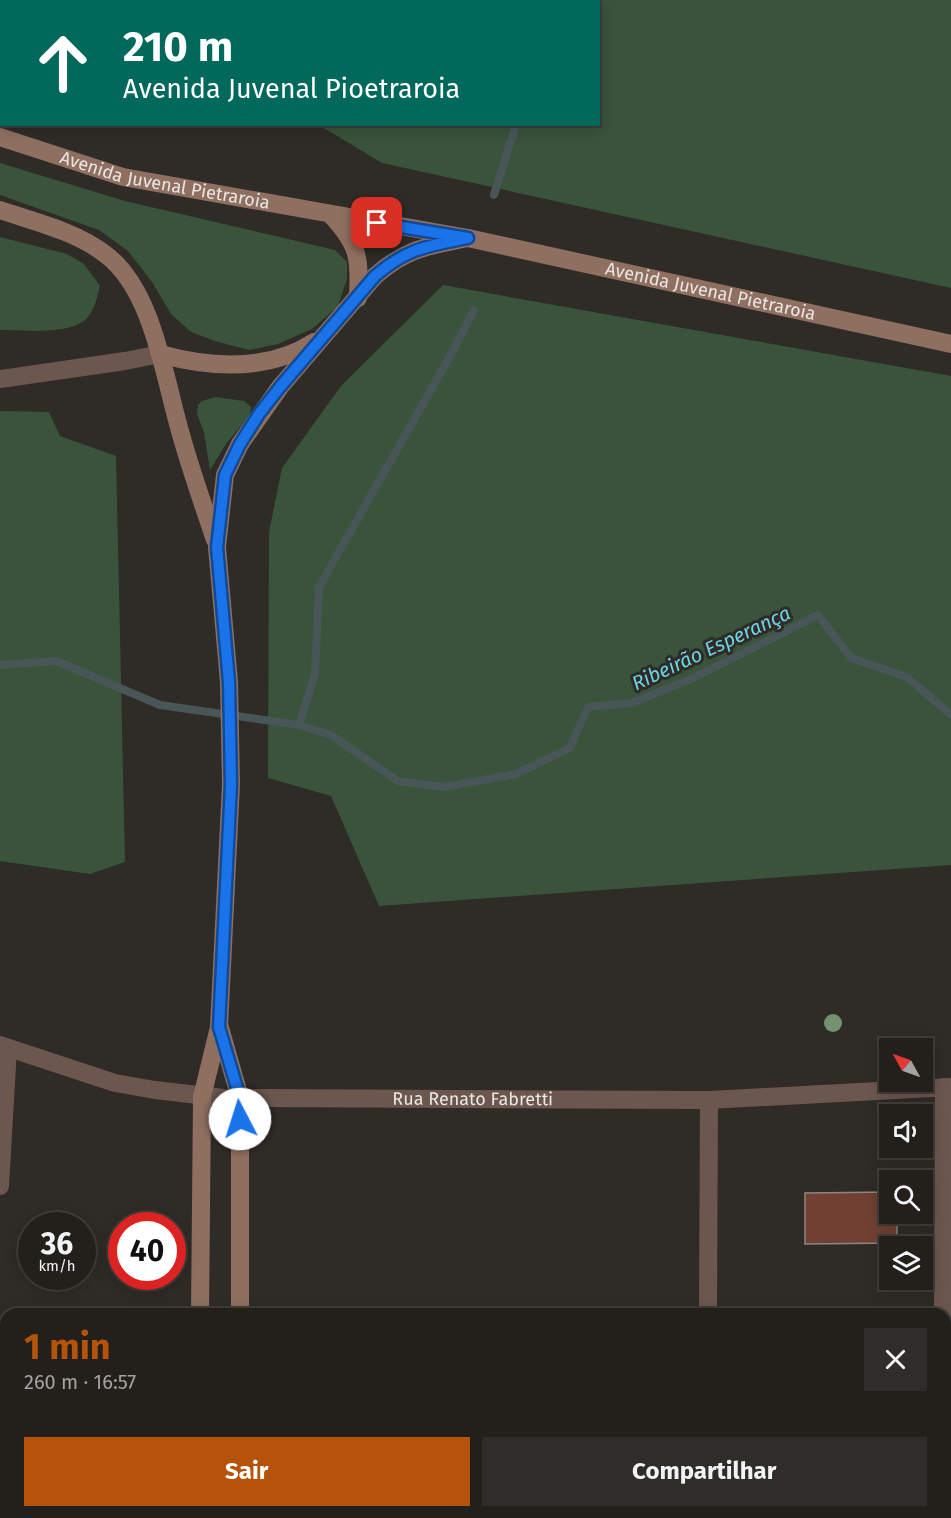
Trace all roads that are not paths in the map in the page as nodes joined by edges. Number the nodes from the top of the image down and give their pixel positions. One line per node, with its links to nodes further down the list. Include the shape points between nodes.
1 (0, 137): 3 (street, Avenida Juvenal Pietraroia, via 123,177)
2 (0, 210): 8 (street, via 80,238 106,255 127,278 144,307)
3 (331, 215): 4 (street, Avenida Juvenal Pietraroia); 5 (street, via 346,231 356,252)
4 (468, 238): 5 (street, via 407,253 375,276); 7 (street, Avenida Juvenal Pietraroia)
5 (357, 297): 6 (street)
6 (328, 333): 8 (street, via 277,359 250,364 189,362); 10 (street, via 280,387 240,444 225,475)
7 (951, 344)
8 (160, 354): 9 (street); 10 (street)
9 (0, 379)
10 (217, 547): 11 (street, via 229,682 231,784)
11 (219, 1027): 14 (street); 15 (street)
12 (4, 1046): 14 (street, Rua Renato Fabretti, via 115,1083); 17 (street)
13 (947, 1087): 16 (street, Rua Renato Fabretti); 21 (street)
14 (202, 1097): 15 (street, Rua Renato Fabretti); 18 (street)
15 (240, 1098): 16 (street, Rua Renato Fabretti); 19 (street)
16 (709, 1100): 20 (street)
17 (0, 1186)
18 (200, 1308)
19 (240, 1308)
20 (708, 1308)
21 (943, 1308)

